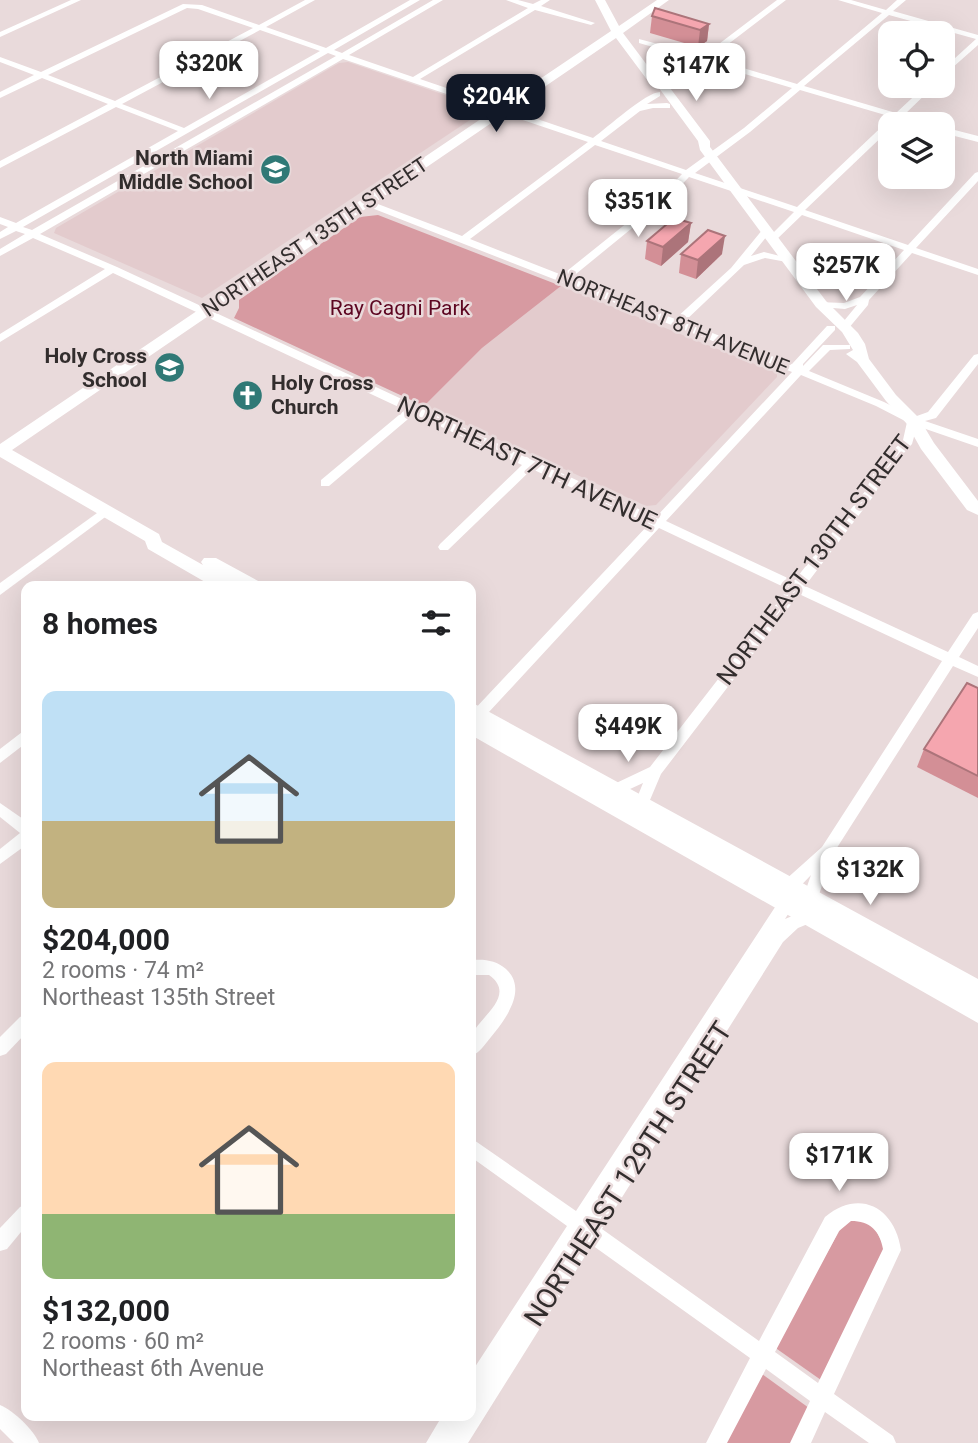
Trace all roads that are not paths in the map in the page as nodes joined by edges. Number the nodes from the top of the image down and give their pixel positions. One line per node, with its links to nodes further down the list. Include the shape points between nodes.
1 (77, 0): 20 (street)
2 (311, 0): 18 (street)
3 (416, 0): 25 (street)
4 (439, 0): 26 (street)
5 (510, 0): 13 (street)
6 (546, 0): 13 (street)
7 (600, 0): 15 (main road)
8 (664, 0): 16 (main road, NORTHEAST 135TH STREET)
9 (782, 0): 27 (street)
10 (842, 0): 14 (street)
11 (902, 0): 14 (street)
12 (187, 3): 18 (street); 30 (street)
13 (534, 7): 17 (street); 31 (street)
14 (888, 12): 21 (street); 34 (street)
15 (606, 13): 16 (main road); 19 (main road)
16 (640, 17): 19 (main road, NORTHEAST 135TH STREET)
17 (590, 23)
18 (260, 27): 25 (street); 38 (street)
19 (617, 32): 23 (main road, NORTHEAST 135TH STREET); 24 (main road)
20 (0, 35)
21 (978, 39): 29 (street)
22 (642, 41): 27 (street)
23 (594, 47): 24 (main road); 40 (main road, NORTHEAST 135TH STREET)
24 (629, 49): 33 (main road)
25 (329, 51): 26 (street); 32 (street)
26 (344, 56): 31 (street); 35 (street)
27 (704, 58): 33 (street, via 671,84); 34 (street)
28 (0, 59): 30 (street)
29 (955, 62)
30 (41, 75): 36 (street); 38 (street)
31 (415, 79): 40 (street)
32 (272, 83): 35 (street); 44 (street)
33 (654, 85): 39 (main road); 41 (street); 50 (main road, via 663,86)
34 (798, 86): 42 (street); 47 (street)
35 (287, 88): 55 (street)
36 (0, 95)
37 (917, 98): 43 (street)
38 (116, 104): 44 (street); 51 (street)
39 (667, 106): 41 (street); 50 (main road, via 693,142)
40 (504, 108): 48 (street); 57 (main road, NORTHEAST 135TH STREET)
41 (636, 110): 48 (street)
42 (885, 112)
43 (902, 112)
44 (185, 131): 54 (street)
45 (955, 134): 49 (street)
46 (878, 135): 58 (street)
47 (736, 138): 50 (street); 50 (street)
48 (594, 140): 52 (street); 63 (street)
49 (978, 141)
50 (706, 148): 52 (street); 56 (main road)
51 (0, 165)
52 (688, 173): 56 (street); 71 (street)
53 (978, 174): 66 (street)
54 (104, 177): 55 (street); 60 (street)
55 (121, 184): 61 (street)
56 (735, 189): 58 (street); 65 (main road)
57 (367, 203): 63 (street, NORTHEAST 8TH AVENUE); 74 (main road, NORTHEAST 135TH STREET)
58 (800, 211): 65 (street); 66 (street)
59 (0, 220): 60 (street, NORTHEAST 7TH AVENUE)
60 (16, 227): 61 (street, NORTHEAST 7TH AVENUE); 62 (street)
61 (32, 234): 67 (street); 69 (street, NORTHEAST 7TH AVENUE)
62 (0, 236)
63 (464, 239): 71 (street, NORTHEAST 8TH AVENUE)
64 (758, 244): 65 (main road); 68 (street)
65 (777, 245): 68 (street); 73 (main road)
66 (910, 249): 70 (street); 72 (street)
67 (0, 253)
68 (742, 262): 75 (street)
69 (113, 269): 74 (street, NORTHEAST 7TH AVENUE); 77 (street)
70 (978, 272)
71 (564, 279): 75 (street, NORTHEAST 8TH AVENUE)
72 (864, 299): 73 (street, via 845,306); 76 (street)
73 (821, 304): 76 (main road, via 825,319)
74 (204, 312): 82 (street, NORTHEAST 7TH AVENUE); 85 (main road, NORTHEAST 135TH STREET)
75 (677, 323): 81 (street, NORTHEAST 8TH AVENUE)
76 (838, 327): 78 (main road); 80 (main road, via 862,351); 81 (street, via 797,363)
77 (0, 339)
78 (846, 347): 80 (main road); 81 (street, via 827,347)
79 (978, 357): 83 (street, NORTHEAST 130TH STREET, via 932,415)
80 (862, 359): 83 (main road)
81 (799, 372): 83 (street, NORTHEAST 8TH AVENUE); 90 (street)
82 (412, 410): 86 (street, NORTHEAST 7TH AVENUE); 87 (street)
83 (913, 421): 84 (street, NORTHEAST 8TH AVENUE); 88 (main road); 96 (street, NORTHEAST 130TH STREET, via 908,441 879,473 871,491)
84 (978, 443)
85 (0, 450): 89 (main road)
86 (529, 465): 90 (street, NORTHEAST 7TH AVENUE); 93 (street)
87 (325, 483)
88 (975, 508): 91 (main road)
89 (104, 512): 92 (main road); 97 (street)
90 (657, 523): 96 (street, NORTHEAST 7TH AVENUE); 101 (street)
91 (978, 523)
92 (153, 538): 94 (main road, via 154,545); 95 (main road, via 165,537)
93 (444, 547)
94 (209, 581)
95 (244, 581)
96 (796, 588): 99 (street, NORTHEAST 7TH AVENUE); 106 (street, NORTHEAST 130TH STREET)
97 (0, 590)
98 (978, 617): 99 (street, NORTHEAST 129TH STREET)
99 (951, 659): 100 (street, NORTHEAST 7TH AVENUE); 112 (street, NORTHEAST 129TH STREET)
100 (978, 672)
101 (476, 714)
102 (476, 718): 107 (main road)
103 (476, 719): 114 (main road)
104 (21, 739): 105 (street)
105 (0, 757)
106 (655, 771): 107 (street, NORTHEAST 130TH STREET); 108 (street, NORTHEAST 130TH STREET)
107 (617, 789): 108 (main road)
108 (642, 803): 115 (main road)
109 (0, 809): 110 (street)
110 (21, 825)
111 (21, 840): 113 (street)
112 (827, 851): 115 (street, NORTHEAST 129TH STREET); 116 (street, NORTHEAST 129TH STREET)
113 (0, 858)
114 (746, 880): 115 (main road); 116 (main road)
115 (788, 895): 116 (main road); 117 (main road); 126 (street, NORTHEAST 129TH STREET)
116 (810, 907): 117 (main road); 120 (main road); 126 (street, NORTHEAST 129TH STREET, via 777,937)
117 (843, 916): 119 (main road)
118 (476, 968): 122 (street, via 497,971 506,980 509,993)
119 (978, 991)
120 (978, 1013)
121 (21, 1027): 123 (street)
122 (476, 1042)
123 (0, 1048)
124 (476, 1151): 126 (street)
125 (21, 1218): 127 (street)
126 (584, 1228): 128 (street); 129 (street, NORTHEAST 129TH STREET); 131 (street, NORTHEAST 129TH STREET)
127 (0, 1241)
128 (762, 1355): 130 (street); 130 (street, via 832,1224 856,1210 877,1219 890,1233 892,1250); 138 (street)
129 (476, 1383)
130 (822, 1397): 139 (street); 140 (street)
131 (476, 1409)
132 (0, 1415): 135 (street)
133 (451, 1421): 136 (street)
134 (469, 1421): 137 (street, NORTHEAST 129TH STREET)
135 (29, 1443)
136 (436, 1443)
137 (456, 1443)
138 (716, 1443)
139 (800, 1443)
140 (886, 1443)

